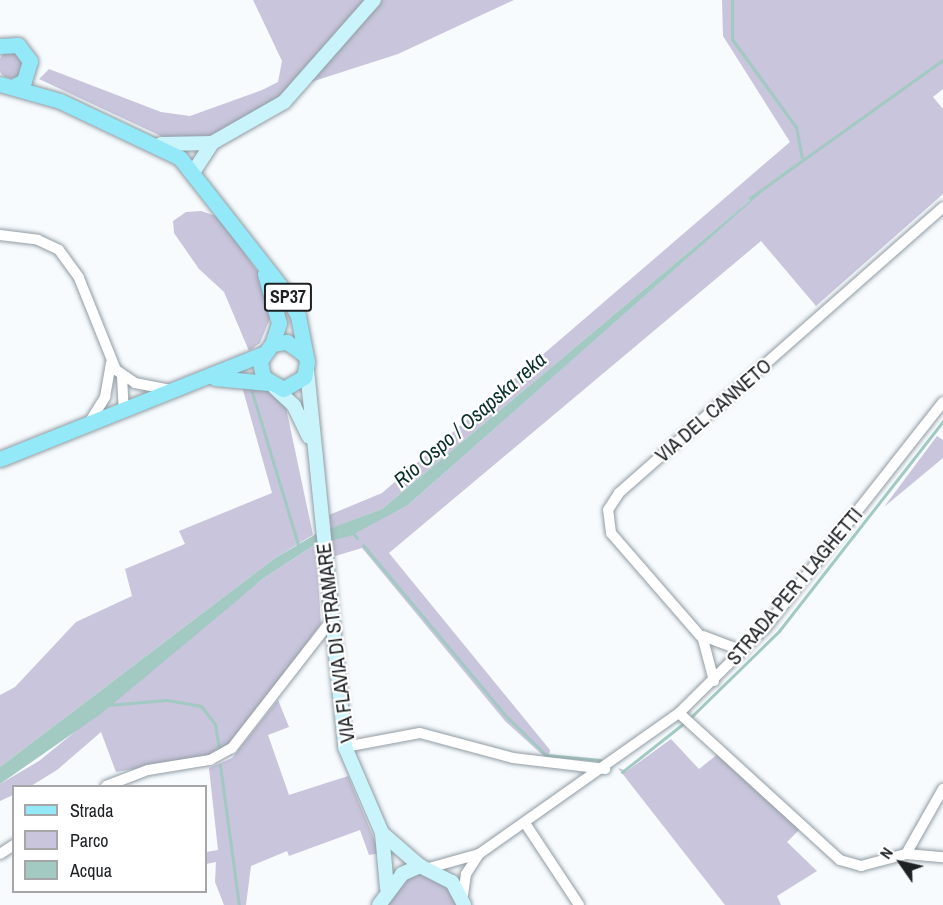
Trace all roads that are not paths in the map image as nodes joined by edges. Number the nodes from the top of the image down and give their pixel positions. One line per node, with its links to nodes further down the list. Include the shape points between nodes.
1 (374, 0): 6 (main road, via 284,102)
2 (0, 46): 3 (main road, via 24,49 30,61)
3 (28, 75): 4 (main road, VIA FLAVIA DI STRAMARE / SP37); 5 (main road, VIA FLAVIA DI STRAMARE / SP37)
4 (6, 85): 5 (main road, VIA FLAVIA DI STRAMARE / SP37)
5 (50, 98): 7 (main road, VIA FLAVIA DI STRAMARE / SP37)
6 (212, 143): 7 (main road); 8 (main road)
7 (160, 144): 8 (main road, VIA FLAVIA DI STRAMARE / SP37)
8 (194, 171): 11 (main road, VIA FLAVIA DI STRAMARE / SP37)
9 (943, 207): 26 (street, VIA DEL CANNETO, via 611,502 606,517 610,533)
10 (0, 235): 14 (street, via 38,240 66,256)
11 (252, 247): 12 (main road, VIA FLAVIA DI STRAMARE / SP37, via 277,302 279,323); 13 (main road, VIA FLAVIA DI STRAMARE / SP37, via 286,293 302,331)
12 (268, 349): 13 (main road, via 295,344); 16 (main road); 18 (main road, VIA FLAVIA DI STRAMARE / SP37, via 260,369)
13 (306, 362): 18 (main road, via 292,388); 23 (main road, VIA FLAVIA DI STRAMARE / SP37)
14 (111, 363): 15 (street); 17 (street)
15 (122, 376): 19 (street, via 143,386); 21 (street)
16 (203, 379): 18 (main road, via 239,377); 19 (main road)
17 (109, 382): 21 (street); 22 (street)
18 (271, 386): 23 (main road, VIA FLAVIA DI STRAMARE / SP37, via 294,406)
19 (174, 390): 21 (main road)
20 (943, 402): 27 (street, STRADA PER I LAGHETTI)
21 (124, 410): 22 (main road)
22 (89, 424): 24 (main road)
23 (313, 447): 25 (main road, VIA FLAVIA DI STRAMARE / SP37)
24 (0, 459)
25 (331, 621): 30 (main road, VIA FLAVIA DI STRAMARE / SP37); 32 (street, via 232,748 210,760 148,770)
26 (700, 634): 27 (street, VIA DEL CANNETO); 28 (street, VIA DEL CANNETO)
27 (743, 651): 28 (street, STRADA PER I LAGHETTI)
28 (714, 681): 29 (street, STRADA PER I LAGHETTI)
29 (679, 713): 31 (street, STRADA PER I LAGHETTI); 37 (street, via 836,857 861,866)
30 (345, 747): 31 (street, via 420,733 513,758); 35 (main road, VIA FLAVIA DI STRAMARE / SP37)
31 (605, 769): 34 (street, STRADA PER I LAGHETTI)
32 (109, 785)
33 (943, 789): 37 (street)
34 (525, 823): 36 (street, STRADA PER I LAGHETTI); 43 (street)
35 (382, 833): 39 (main road, VIA FLAVIA DI STRAMARE / SP37); 40 (main road, VIA FLAVIA DI STRAMARE / SP37)
36 (479, 854): 39 (street, STRADA PER I LAGHETTI); 41 (street, STRADA PER I LAGHETTI, via 466,874)
37 (906, 854): 38 (street)
38 (943, 857)
39 (425, 867): 40 (main road); 41 (main road, VIA FLAVIA DI STRAMARE)
40 (387, 888): 42 (main road)
41 (464, 900)
42 (379, 905)
43 (579, 905)

